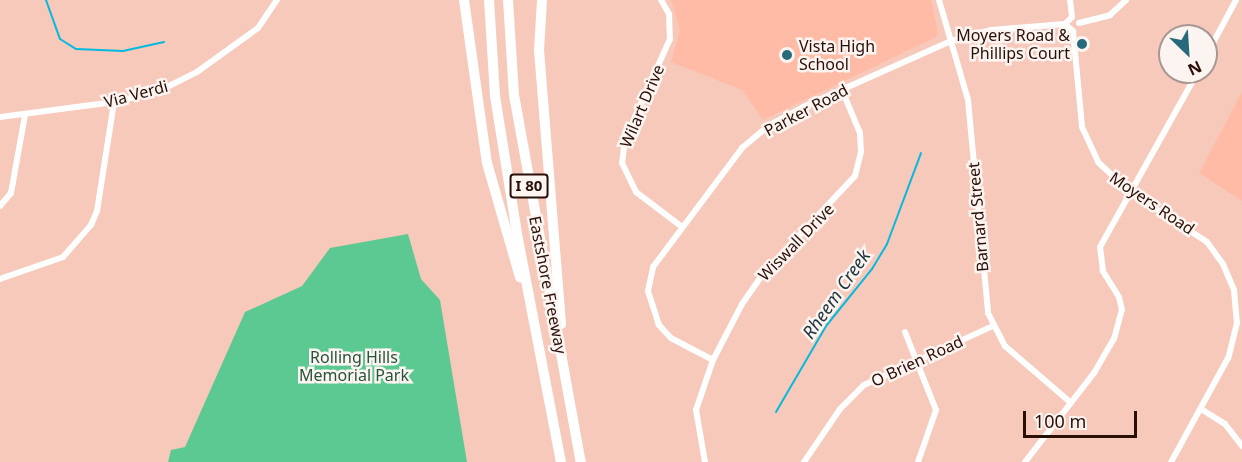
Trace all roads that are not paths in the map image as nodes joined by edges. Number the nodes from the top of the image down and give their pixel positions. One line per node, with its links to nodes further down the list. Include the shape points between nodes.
1 (277, 0): 19 (street, Via Verdi, via 258,28 198,72 157,92)
2 (465, 0): 27 (highway, via 487,163)
3 (489, 0): 27 (highway, Eastshore Freeway / I 80, via 495,96 518,239)
4 (508, 0): 31 (highway, Eastshore Freeway / I 80, via 514,95)
5 (542, 0): 31 (highway, via 539,50)
6 (661, 0): 24 (street, Wilart Drive, via 669,14 670,39 625,140 622,162 636,192)
7 (939, 0): 16 (street, Barnard Street)
8 (1070, 0): 11 (street)
9 (1126, 0): 12 (street, via 1110,15)
10 (1236, 0): 15 (street)
11 (1072, 17): 12 (street); 13 (street)
12 (1079, 23): 14 (street)
13 (1065, 24): 14 (street); 16 (street, Parker Road, via 991,30)
14 (1073, 31): 22 (street, Moyers Road, via 1086,139 1105,171)
15 (1218, 34)
16 (951, 41): 18 (street, Parker Road); 26 (street, Barnard Street, via 968,100 985,298)
17 (1190, 84): 22 (street)
18 (842, 90): 24 (street, Parker Road, via 768,126 742,148); 30 (street, Wiswall Drive, via 860,133 861,152 855,176 762,275)
19 (114, 102): 20 (street, Via Verdi); 25 (street, via 97,211 91,225 63,257)
20 (25, 116): 21 (street, Via Verdi); 23 (street, via 11,193)
21 (0, 117)
22 (1130, 192): 32 (street, via 1100,247 1104,272 1119,297 1120,324 1094,373); 33 (street, Moyers Road, via 1194,231 1215,252 1230,276 1237,315 1235,339)
23 (0, 206)
24 (681, 226): 30 (street, Parker Road, via 653,267 648,291 652,309 671,338)
25 (0, 279)
26 (993, 326): 29 (street, O Brien Road); 32 (street, Barnard Street, via 1013,354)
27 (538, 331): 35 (highway, Eastshore Freeway / I 80)
28 (905, 332): 29 (street)
29 (917, 359): 38 (street, O Brien Road, via 852,395); 39 (street, via 936,410)
30 (713, 360): 37 (street, Wiswall Drive, via 696,410)
31 (564, 369): 36 (highway, Eastshore Freeway / I 80)
32 (1071, 403): 40 (street)
33 (1201, 409): 34 (street, via 1225,424); 41 (street, Moyers Road)
34 (1242, 446)
35 (561, 462)
36 (581, 462)
37 (705, 462)
38 (804, 462)
39 (918, 462)
40 (1025, 462)
41 (1171, 462)

